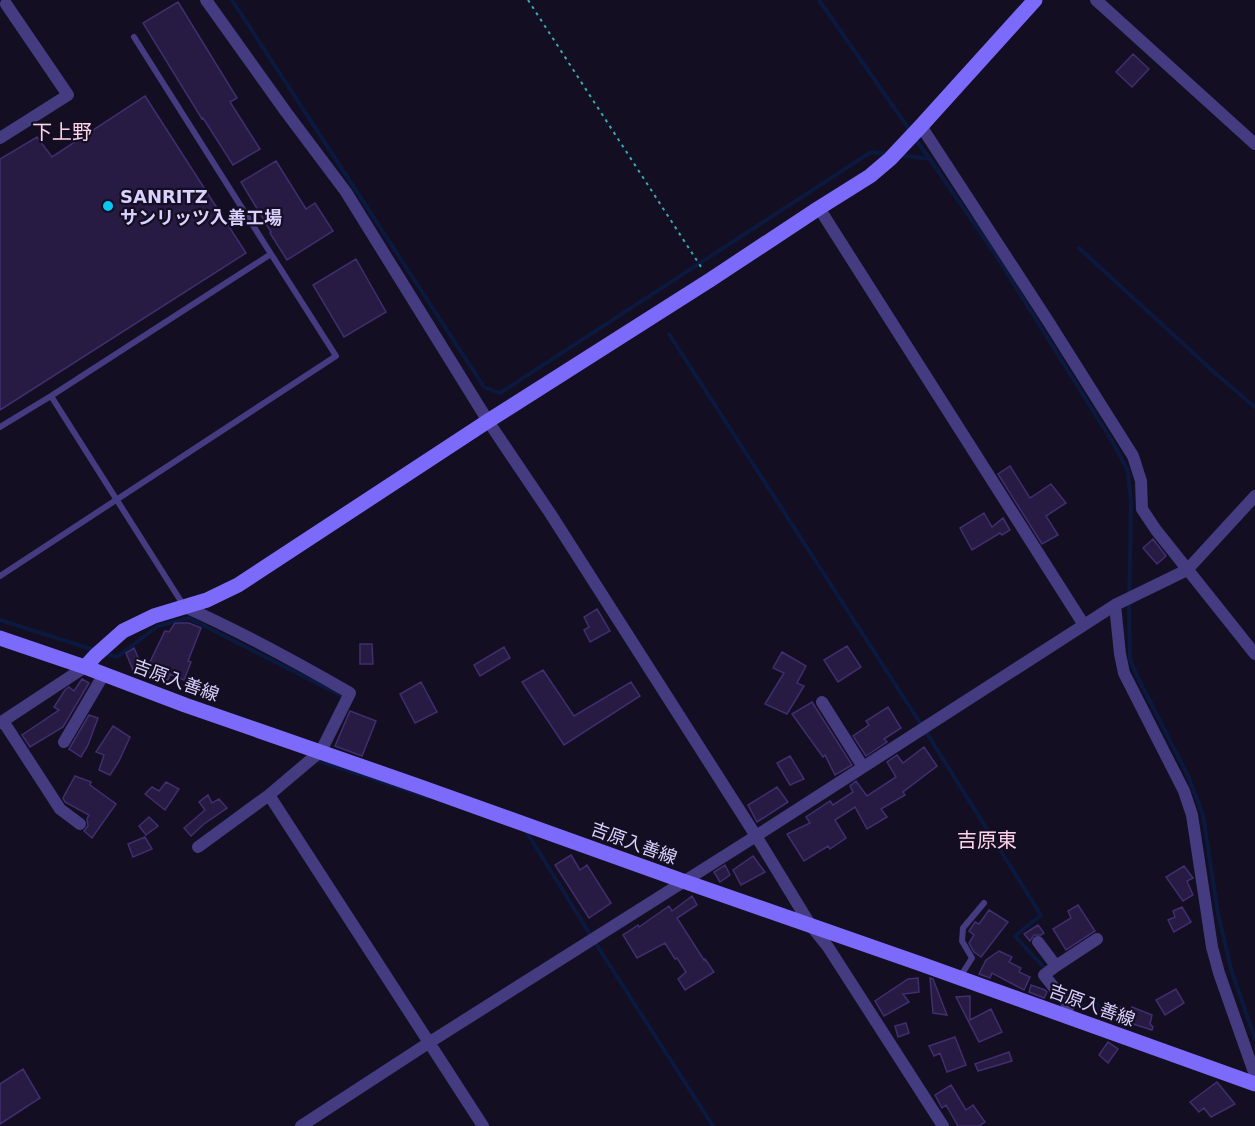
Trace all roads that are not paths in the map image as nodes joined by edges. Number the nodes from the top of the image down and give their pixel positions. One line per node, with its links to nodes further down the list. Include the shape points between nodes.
1 (206, 0): 12 (street, via 346,192)
2 (1035, 0): 6 (main road)
3 (1096, 0): 8 (street)
4 (6, 4): 7 (street, via 68,95)
5 (134, 37): 10 (lane)
6 (921, 126): 9 (main road, via 870,176); 16 (street, via 1133,456 1141,481 1143,509)
7 (0, 138)
8 (1255, 144)
9 (819, 208): 12 (main road); 20 (street)
10 (271, 254): 11 (lane); 15 (lane, via 336,356)
11 (51, 396): 13 (lane); 15 (lane)
12 (488, 421): 19 (main road, via 238,585); 32 (street)
13 (0, 427)
14 (1255, 496): 16 (street)
15 (117, 500): 17 (lane); 19 (lane)
16 (1187, 570): 18 (street); 22 (street)
17 (0, 576)
18 (1115, 605): 20 (street); 43 (street, via 1124,673 1184,791 1192,815 1212,947)
19 (185, 607): 23 (main road, via 123,631); 28 (street, via 350,693)
20 (1084, 625): 29 (street)
21 (0, 638): 23 (main road, 吉原入善線)
22 (1255, 654)
23 (85, 666): 24 (main road, 吉原入善線); 26 (street)
24 (104, 674): 27 (street); 28 (main road, 吉原入善線)
25 (822, 702): 29 (street)
26 (2, 722): 31 (street, via 60,809)
27 (64, 742)
28 (321, 752): 30 (street); 34 (main road, 吉原入善線)
29 (863, 767): 32 (street)
30 (269, 795): 33 (street); 42 (street)
31 (80, 824)
32 (756, 836): 34 (street); 36 (street)
33 (198, 847)
34 (683, 881): 36 (main road, 吉原入善線); 42 (street)
35 (984, 903): 40 (lane, via 963,928 962,941 972,958)
36 (811, 926): 40 (main road, 吉原入善線); 47 (street)
37 (1097, 939): 39 (street)
38 (1038, 942): 39 (street)
39 (1056, 966): 41 (street, via 1044,975 1068,1005)
40 (959, 978): 41 (main road, 吉原入善線)
41 (1067, 1017): 44 (main road, 吉原入善線)
42 (430, 1042): 45 (street); 46 (street)
43 (1255, 1075)
44 (1255, 1084)
45 (301, 1126)
46 (483, 1126)
47 (943, 1126)

